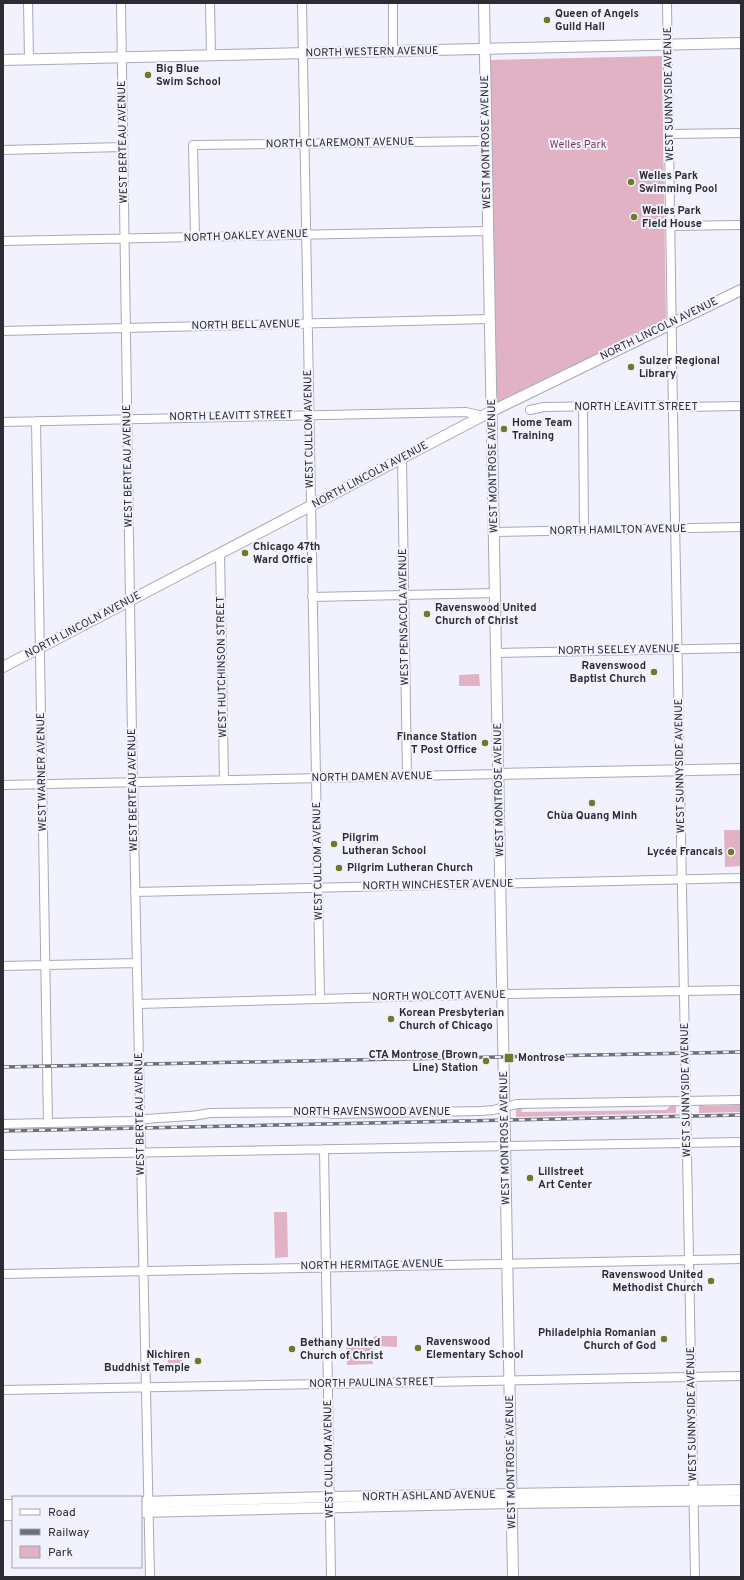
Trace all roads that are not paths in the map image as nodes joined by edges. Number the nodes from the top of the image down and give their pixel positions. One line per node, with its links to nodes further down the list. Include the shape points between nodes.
1 (28, 3): 16 (street)
2 (121, 3): 14 (street, WEST BERTEAU AVENUE)
3 (210, 3): 13 (street)
4 (302, 3): 12 (street, WEST CULLOM AVENUE)
5 (393, 3): 11 (street)
6 (484, 3): 10 (main road, WEST MONTROSE AVENUE)
7 (667, 3): 9 (street, WEST SUNNYSIDE AVENUE)
8 (741, 43): 9 (main road, NORTH WESTERN AVENUE)
9 (668, 44): 10 (main road, NORTH WESTERN AVENUE); 18 (street, WEST SUNNYSIDE AVENUE)
10 (484, 49): 11 (main road, NORTH WESTERN AVENUE); 19 (main road, WEST MONTROSE AVENUE)
11 (394, 51): 12 (main road, NORTH WESTERN AVENUE)
12 (302, 53): 13 (main road, NORTH WESTERN AVENUE); 20 (street, WEST CULLOM AVENUE)
13 (211, 56): 14 (main road, NORTH WESTERN AVENUE)
14 (122, 58): 16 (main road, NORTH WESTERN AVENUE); 21 (street, WEST BERTEAU AVENUE)
15 (3, 60): 16 (main road, NORTH WESTERN AVENUE)
16 (29, 60)
17 (741, 133): 18 (street)
18 (669, 134): 24 (street, WEST SUNNYSIDE AVENUE)
19 (486, 141): 20 (street, NORTH CLAREMONT AVENUE); 25 (main road, WEST MONTROSE AVENUE)
20 (304, 143): 26 (street, WEST CULLOM AVENUE); 27 (street, NORTH CLAREMONT AVENUE, via 194,145)
21 (123, 147): 22 (street); 28 (street, WEST BERTEAU AVENUE)
22 (3, 150)
23 (741, 225): 24 (street)
24 (671, 226): 32 (street, WEST SUNNYSIDE AVENUE)
25 (488, 231): 26 (street, NORTH OAKLEY AVENUE); 31 (main road, WEST MONTROSE AVENUE)
26 (305, 234): 27 (street, NORTH OAKLEY AVENUE); 33 (street, WEST CULLOM AVENUE)
27 (196, 237): 28 (street, NORTH OAKLEY AVENUE)
28 (124, 239): 29 (street, NORTH OAKLEY AVENUE); 34 (street, WEST BERTEAU AVENUE)
29 (3, 241)
30 (741, 290): 32 (main road, NORTH LINCOLN AVENUE)
31 (490, 320): 33 (street, NORTH BELL AVENUE); 40 (main road, WEST MONTROSE AVENUE)
32 (672, 322): 36 (street, WEST SUNNYSIDE AVENUE); 40 (main road, NORTH LINCOLN AVENUE)
33 (307, 324): 34 (street, NORTH BELL AVENUE); 41 (street, WEST CULLOM AVENUE)
34 (126, 328): 35 (street, NORTH BELL AVENUE); 42 (street, WEST BERTEAU AVENUE)
35 (3, 331)
36 (673, 406): 37 (street, NORTH LEAVITT STREET); 38 (street, NORTH LEAVITT STREET); 48 (street, WEST SUNNYSIDE AVENUE)
37 (741, 406)
38 (583, 407): 39 (street, NORTH LEAVITT STREET, via 544,407); 49 (street)
39 (530, 410)
40 (487, 413): 41 (street, NORTH LEAVITT STREET); 45 (main road, NORTH LINCOLN AVENUE); 50 (main road, WEST MONTROSE AVENUE)
41 (309, 415): 42 (street, NORTH LEAVITT STREET); 46 (street, WEST CULLOM AVENUE)
42 (127, 419): 43 (street, NORTH LEAVITT STREET); 55 (street, WEST BERTEAU AVENUE)
43 (36, 421): 44 (street, NORTH LEAVITT STREET); 56 (street, WEST WARNER AVENUE)
44 (3, 422)
45 (402, 458): 46 (main road, NORTH LINCOLN AVENUE); 53 (street, WEST PENSACOLA AVENUE)
46 (311, 506): 51 (main road, NORTH LINCOLN AVENUE); 54 (street, WEST CULLOM AVENUE)
47 (741, 527): 48 (street, NORTH HAMILTON AVENUE)
48 (675, 528): 49 (street, NORTH HAMILTON AVENUE); 58 (street, WEST SUNNYSIDE AVENUE)
49 (584, 530): 50 (street, NORTH HAMILTON AVENUE)
50 (494, 532): 52 (main road, WEST MONTROSE AVENUE)
51 (220, 554): 55 (main road, NORTH LINCOLN AVENUE); 66 (street, WEST HUTCHINSON STREET)
52 (495, 593): 53 (street); 59 (main road, WEST MONTROSE AVENUE)
53 (404, 595): 54 (street); 64 (street, WEST PENSACOLA AVENUE)
54 (312, 597): 65 (street, WEST CULLOM AVENUE)
55 (130, 601): 56 (main road, NORTH LINCOLN AVENUE); 67 (street, WEST BERTEAU AVENUE)
56 (40, 648): 60 (main road, NORTH LINCOLN AVENUE); 68 (street, WEST WARNER AVENUE)
57 (741, 648): 58 (street, NORTH SEELEY AVENUE)
58 (678, 649): 59 (street, NORTH SEELEY AVENUE); 62 (street, WEST SUNNYSIDE AVENUE)
59 (496, 653): 63 (main road, WEST MONTROSE AVENUE)
60 (3, 667)
61 (741, 769): 62 (main road, NORTH DAMEN AVENUE)
62 (680, 770): 63 (main road, NORTH DAMEN AVENUE); 71 (street, WEST SUNNYSIDE AVENUE)
63 (499, 774): 64 (street, NORTH DAMEN AVENUE); 72 (main road, WEST MONTROSE AVENUE)
64 (407, 776): 65 (street, NORTH DAMEN AVENUE)
65 (316, 778): 66 (street, NORTH DAMEN AVENUE); 73 (street, WEST CULLOM AVENUE)
66 (224, 780): 67 (street, NORTH DAMEN AVENUE)
67 (133, 782): 68 (street, NORTH DAMEN AVENUE); 74 (street, WEST BERTEAU AVENUE)
68 (42, 784): 69 (street, NORTH DAMEN AVENUE); 76 (street, WEST WARNER AVENUE)
69 (3, 785)
70 (741, 878): 71 (street, NORTH WINCHESTER AVENUE)
71 (682, 879): 72 (street, NORTH WINCHESTER AVENUE); 79 (street, WEST SUNNYSIDE AVENUE)
72 (500, 883): 73 (street, NORTH WINCHESTER AVENUE); 80 (main road, WEST MONTROSE AVENUE)
73 (318, 888): 74 (street, NORTH WINCHESTER AVENUE); 81 (street, WEST CULLOM AVENUE)
74 (135, 892): 75 (street, WEST BERTEAU AVENUE)
75 (137, 963): 76 (street); 82 (street, WEST BERTEAU AVENUE)
76 (45, 965): 77 (street); 87 (street, WEST WARNER AVENUE)
77 (3, 966)
78 (741, 990): 79 (street, NORTH WOLCOTT AVENUE)
79 (684, 991): 80 (street, NORTH WOLCOTT AVENUE); 84 (street, WEST SUNNYSIDE AVENUE)
80 (502, 994): 81 (street, NORTH WOLCOTT AVENUE); 85 (main road, WEST MONTROSE AVENUE)
81 (320, 999): 82 (street, NORTH WOLCOTT AVENUE)
82 (138, 1004): 86 (street, WEST BERTEAU AVENUE)
83 (741, 1100): 84 (street, NORTH RAVENSWOOD AVENUE)
84 (687, 1101): 85 (street, NORTH RAVENSWOOD AVENUE); 90 (street, WEST SUNNYSIDE AVENUE)
85 (504, 1106): 86 (street, NORTH RAVENSWOOD AVENUE, via 493,1110 198,1114); 91 (main road, WEST MONTROSE AVENUE)
86 (140, 1119): 87 (street, NORTH RAVENSWOOD AVENUE); 93 (street, WEST BERTEAU AVENUE)
87 (48, 1123): 88 (street, NORTH RAVENSWOOD AVENUE)
88 (3, 1124)
89 (741, 1142): 90 (street)
90 (687, 1143): 91 (street); 96 (street, WEST SUNNYSIDE AVENUE)
91 (505, 1147): 92 (street); 97 (main road, WEST MONTROSE AVENUE)
92 (324, 1150): 93 (street); 98 (street, WEST CULLOM AVENUE)
93 (141, 1154): 94 (street, via 132,1152); 99 (street, WEST BERTEAU AVENUE)
94 (3, 1156)
95 (741, 1258): 96 (street, NORTH HERMITAGE AVENUE)
96 (690, 1259): 97 (street, NORTH HERMITAGE AVENUE); 101 (street, WEST SUNNYSIDE AVENUE)
97 (507, 1263): 98 (street, NORTH HERMITAGE AVENUE); 103 (main road, WEST MONTROSE AVENUE)
98 (326, 1266): 99 (street, NORTH HERMITAGE AVENUE); 104 (street, WEST CULLOM AVENUE)
99 (143, 1271): 100 (street, NORTH HERMITAGE AVENUE); 105 (street, WEST BERTEAU AVENUE)
100 (3, 1274)
101 (692, 1376): 102 (street, NORTH PAULINA STREET); 103 (street, NORTH PAULINA STREET); 108 (street, WEST SUNNYSIDE AVENUE)
102 (741, 1376)
103 (510, 1380): 104 (street, NORTH PAULINA STREET); 110 (main road, WEST MONTROSE AVENUE)
104 (327, 1384): 105 (street, NORTH PAULINA STREET); 109 (street, WEST CULLOM AVENUE)
105 (146, 1387): 106 (street, NORTH PAULINA STREET); 112 (street, WEST BERTEAU AVENUE)
106 (3, 1390)
107 (741, 1490): 108 (main road, NORTH ASHLAND AVENUE)
108 (694, 1496): 110 (main road, NORTH ASHLAND AVENUE); 111 (main road, NORTH ASHLAND AVENUE); 117 (street, WEST SUNNYSIDE AVENUE)
109 (329, 1497): 110 (main road, NORTH ASHLAND AVENUE); 112 (main road, NORTH ASHLAND AVENUE); 113 (street, WEST CULLOM AVENUE)
110 (512, 1499): 113 (main road, NORTH ASHLAND AVENUE); 116 (main road, WEST MONTROSE AVENUE)
111 (741, 1500)
112 (145, 1507): 113 (main road, NORTH ASHLAND AVENUE); 114 (street, WEST BERTEAU AVENUE)
113 (330, 1508): 115 (street, WEST CULLOM AVENUE)
114 (150, 1577)
115 (331, 1577)
116 (513, 1577)
117 (695, 1577)

